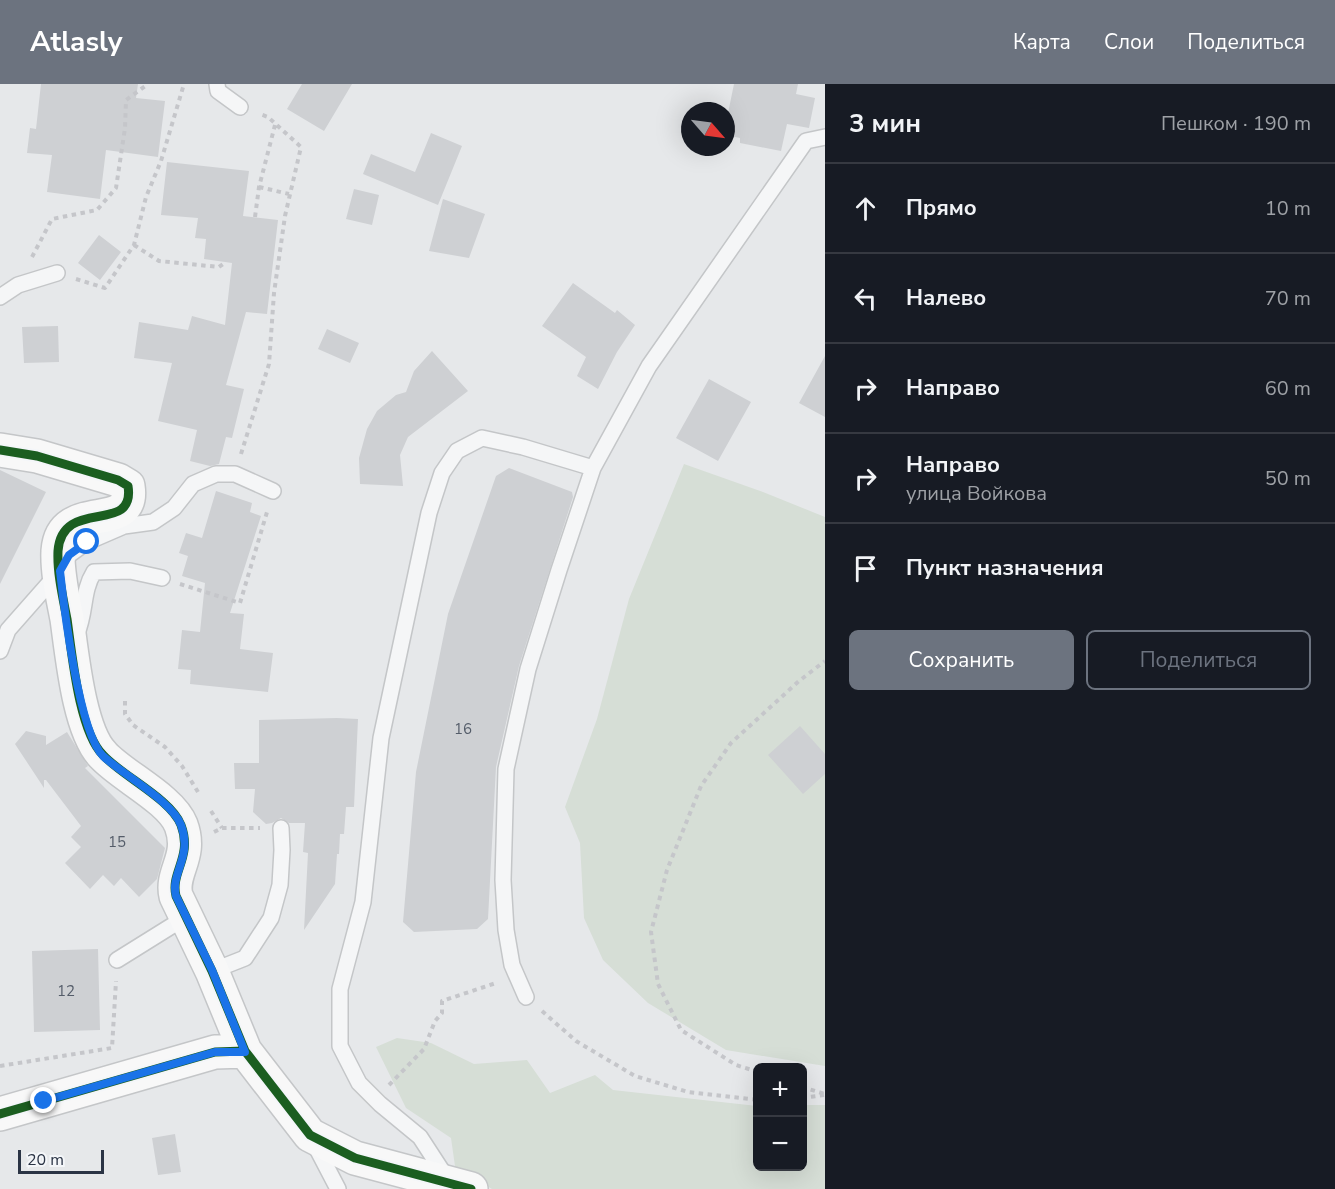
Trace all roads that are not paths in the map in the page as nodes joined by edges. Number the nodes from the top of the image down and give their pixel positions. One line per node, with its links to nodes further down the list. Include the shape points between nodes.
1 (217, 84): 2 (lane, via 218,91)
2 (240, 107)
3 (825, 136): 7 (lane, via 806,141 764,200 649,366)
4 (57, 273): 5 (lane, via 18,285)
5 (0, 297)
6 (0, 450): 9 (street, via 37,456 128,486 130,498 118,513 87,518 65,532 58,552)
7 (594, 468): 17 (lane, via 528,669 506,769 503,880 508,942 512,965); 21 (lane, via 482,438 458,451 442,473 429,513 381,738 363,902 340,989 340,1046 359,1083 420,1137)
8 (273, 491): 9 (lane, via 235,474 216,474 193,484 174,508 153,522 124,526 87,542 69,555)
9 (60, 571): 11 (street); 12 (lane, via 8,630)
10 (162, 578): 11 (lane, via 130,572 94,572 87,582 78,632)
11 (70, 638): 14 (street, via 81,706 101,754 168,808 180,823 185,843 174,890)
12 (0, 651)
13 (280, 828): 16 (lane, via 280,885 271,918 245,958)
14 (186, 917): 15 (lane); 16 (street)
15 (117, 960)
16 (212, 970): 18 (street)
17 (526, 996)
18 (245, 1052): 19 (street, via 215,1052); 20 (street)
19 (0, 1114)
20 (310, 1136): 21 (street, via 355,1158); 22 (lane)
21 (461, 1187)
22 (338, 1189)

